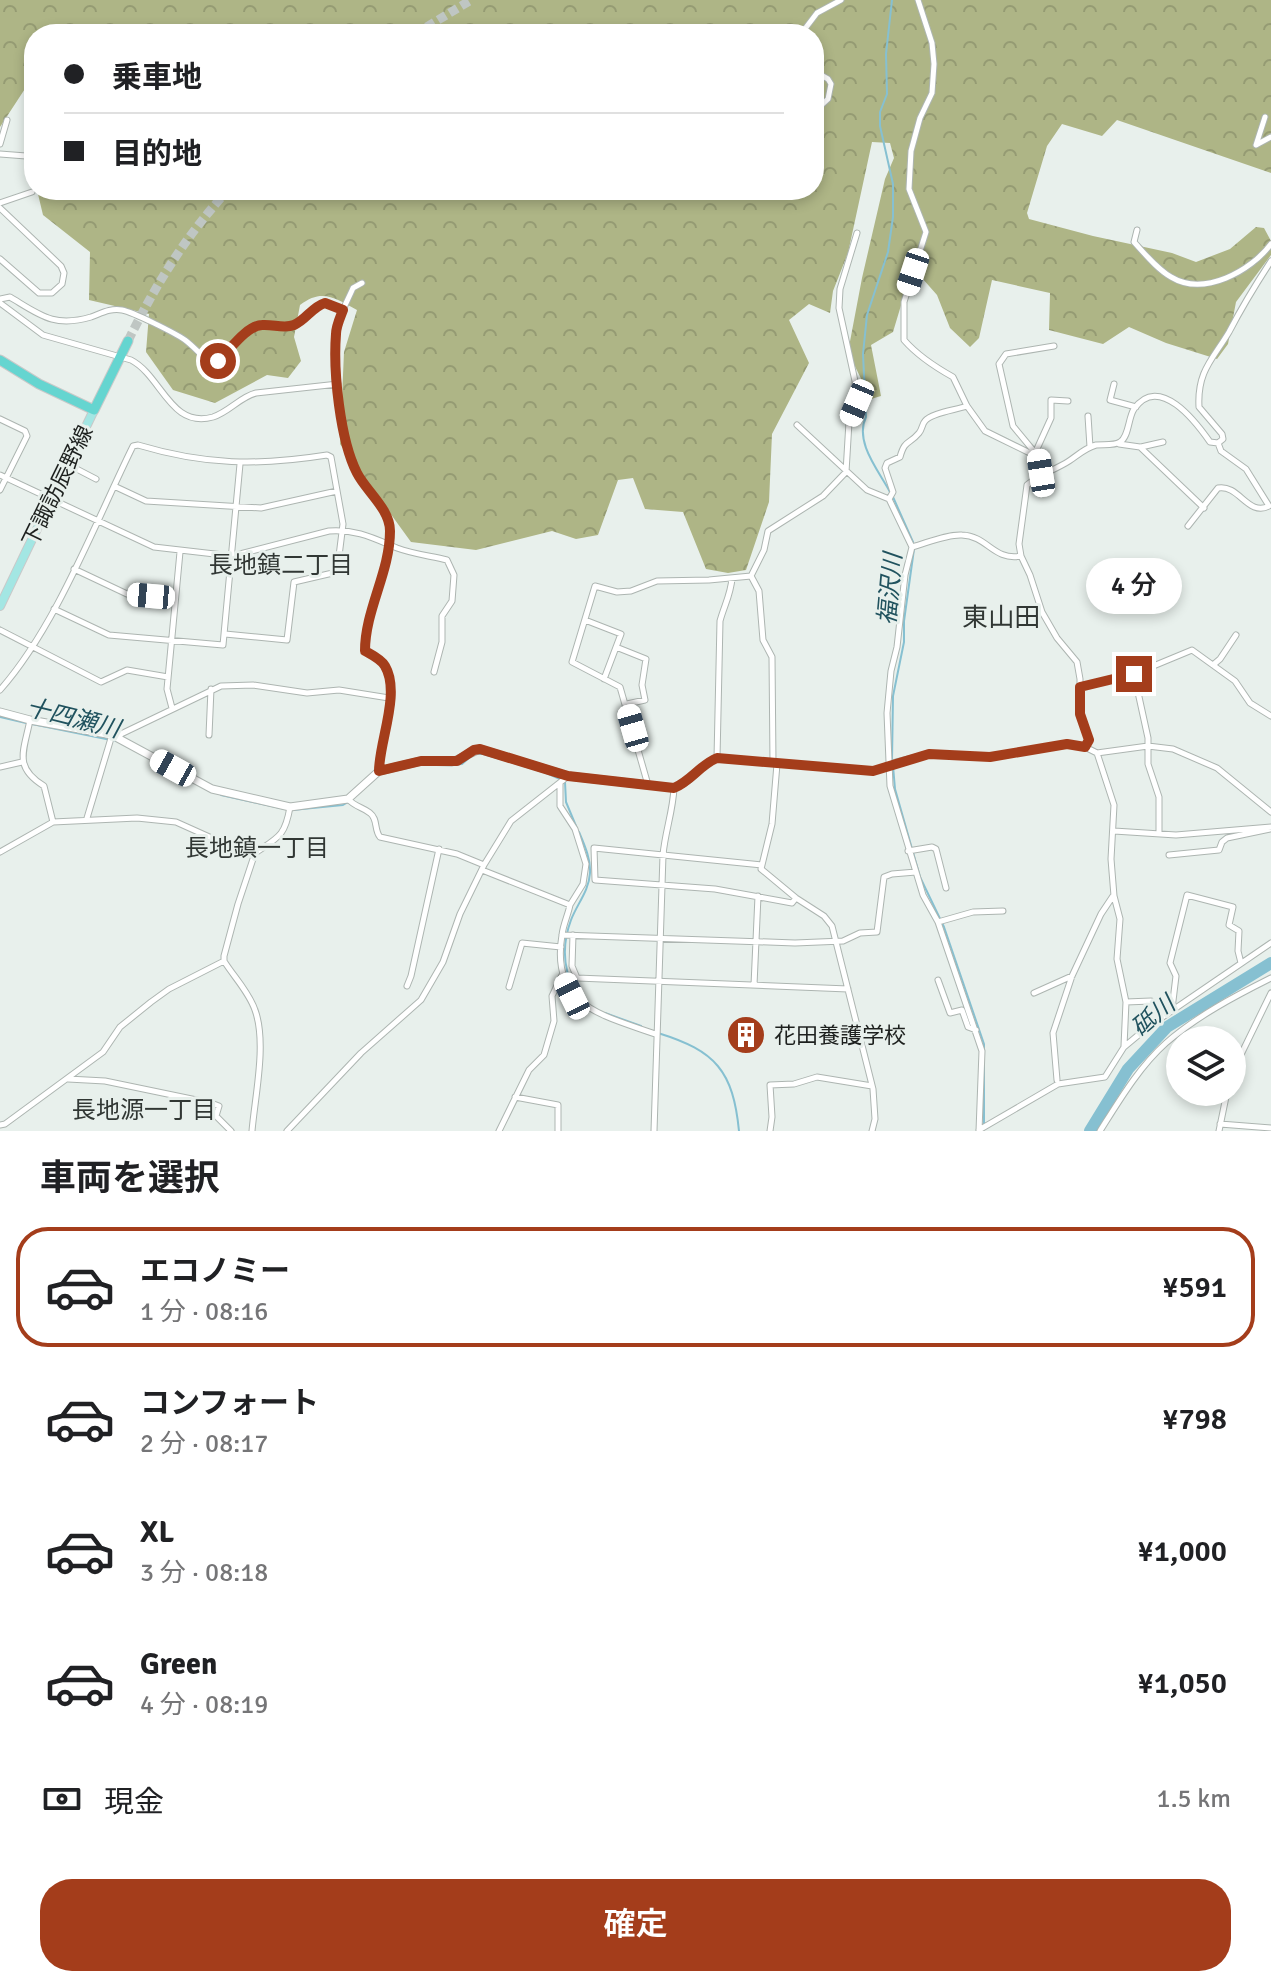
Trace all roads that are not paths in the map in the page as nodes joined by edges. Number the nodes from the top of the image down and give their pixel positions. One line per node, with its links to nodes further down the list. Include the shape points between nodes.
1 (841, 0): 3 (street)
2 (918, 0): 31 (street, via 934,64 932,93 911,151 909,189 926,232 904,302 904,340 939,372 953,377)
3 (809, 24)
4 (824, 77): 5 (street, via 831,84)
5 (824, 103)
6 (1265, 117): 8 (street, via 1256,145)
7 (7, 120): 9 (street)
8 (1271, 137)
9 (0, 144)
10 (0, 154): 11 (street)
11 (24, 156)
12 (24, 196): 13 (street)
13 (0, 206): 17 (street, via 61,266 62,284 52,293 39,293)
14 (1137, 230): 16 (street, via 1134,242 1151,260 1172,278 1192,283 1215,283 1246,267)
15 (857, 233): 45 (street, via 839,308 857,403 849,422)
16 (1271, 244)
17 (0, 259)
18 (1271, 261): 19 (street)
19 (1268, 270): 38 (street, via 1208,360 1203,376 1199,407 1222,434)
20 (362, 283): 22 (street, via 353,288)
21 (0, 301): 22 (street, via 10,297 48,320 123,310 184,339 208,361 218,361 260,325 296,324 325,303); 26 (street, via 43,335)
22 (343, 310): 28 (street, via 336,332)
23 (128, 341): 26 (highway)
24 (1054, 346): 42 (street, via 1006,354 999,364 1013,426)
25 (0, 353): 33 (highway)
26 (119, 357): 28 (street, via 143,366 186,417 215,417 256,393); 33 (highway)
27 (0, 360): 33 (highway)
28 (338, 384): 59 (street, via 350,457 386,515)
29 (1114, 384): 32 (street, via 1110,400)
30 (1068, 401): 42 (street, via 1051,400 1051,418)
31 (967, 406): 42 (street, via 985,431); 53 (street, via 925,419 900,457 887,463 893,492)
32 (1136, 407): 38 (street, via 1161,397 1190,414 1210,442); 39 (street)
33 (95, 408): 44 (main road, 下諏訪辰野線)
34 (1088, 416): 40 (street)
35 (0, 419): 47 (street, via 27,436)
36 (797, 425): 45 (street)
37 (1163, 442): 41 (street)
38 (1218, 443): 55 (street, via 1246,469 1269,506 1255,508 1225,487 1218,488)
39 (1118, 444): 40 (street); 41 (street)
40 (1090, 447): 46 (street)
41 (1140, 447): 55 (street)
42 (1037, 455): 46 (street)
43 (240, 464): 49 (street, via 138,445); 51 (street, via 327,455); 54 (street)
44 (68, 465): 48 (street); 52 (main road, 下諏訪辰野線)
45 (846, 472): 53 (street, via 867,490); 65 (street, via 823,496 768,531)
46 (1041, 473): 63 (street, via 1027,485)
47 (3, 476): 50 (street); 52 (street)
48 (96, 479)
49 (114, 486): 54 (street, via 146,501); 56 (street)
50 (0, 490)
51 (337, 491): 54 (street, via 261,508); 58 (street)
52 (51, 499): 56 (street); 68 (main road, 下諏訪辰野線)
53 (889, 499): 60 (street)
54 (236, 507): 62 (street)
55 (1204, 508): 57 (street)
56 (96, 521): 61 (street, via 154,547); 64 (street)
57 (1188, 526)
58 (343, 530): 59 (street); 62 (street); 72 (street, via 337,572 294,582 287,640)
59 (388, 543): 78 (street, via 447,560 453,571 452,601 442,616); 85 (street, via 365,651 387,669)
60 (912, 547): 63 (street, via 965,535 1002,557); 99 (street, via 891,671)
61 (180, 552): 62 (street); 67 (street)
62 (232, 556): 72 (street)
63 (1021, 556): 82 (street, via 1042,612 1077,662)
64 (74, 569): 67 (street, via 127,594); 69 (street)
65 (751, 576): 66 (street); 98 (street, via 759,591 763,640 772,657)
66 (732, 578): 70 (street, via 657,581 617,592 595,586); 96 (street, via 720,621)
67 (175, 598): 74 (street)
68 (0, 606)
69 (54, 609): 74 (street, via 109,635); 75 (street)
70 (585, 620): 76 (street, via 621,634); 81 (street, via 572,662)
71 (0, 630): 75 (street)
72 (225, 634): 74 (street, via 223,645)
73 (1236, 635): 77 (street)
74 (171, 641): 80 (street)
75 (31, 646): 80 (street, via 101,682 127,670); 84 (street)
76 (616, 647): 81 (street); 86 (street, via 646,659 645,700)
77 (1213, 665): 79 (street, via 1192,650); 89 (street, via 1235,681 1250,703)
78 (434, 672)
79 (1134, 674): 82 (street); 93 (street)
80 (168, 677): 87 (street)
81 (604, 679): 86 (street, via 620,687)
82 (1080, 687): 94 (street, via 1080,714 1089,740)
83 (211, 689): 85 (street, via 253,685); 87 (street); 91 (street)
84 (0, 690)
85 (389, 698): 101 (street)
86 (627, 704): 104 (street)
87 (172, 708): 92 (street)
88 (0, 712): 90 (street)
89 (1271, 716)
90 (30, 720): 92 (street); 97 (street)
91 (209, 735)
92 (116, 736): 107 (street, via 212,789); 109 (street)
93 (1148, 746): 95 (street); 108 (street, via 1173,749 1217,768); 113 (street, via 1159,797)
94 (1085, 747): 95 (street); 99 (street, via 1067,744 990,757 929,754)
95 (1097, 753): 112 (street, via 1114,805)
96 (717, 758): 98 (street); 105 (street)
97 (22, 762): 100 (street); 110 (street, via 29,776 44,786)
98 (775, 763): 99 (street, via 873,771); 120 (street, via 772,824)
99 (889, 765): 115 (street)
100 (0, 767)
101 (379, 771): 102 (street, via 421,761 457,761 480,749); 106 (street)
102 (568, 776): 103 (street); 104 (street)
103 (560, 783): 121 (street, via 511,821); 123 (street, via 560,806 575,829)
104 (648, 785): 105 (street)
105 (674, 788): 118 (street)
106 (348, 799): 107 (street); 114 (street, via 374,818 380,837)
107 (290, 807): 117 (street, via 282,834)
108 (1271, 812)
109 (87, 819): 110 (street); 117 (street, via 176,822)
110 (53, 822): 116 (street)
111 (1271, 828): 113 (street); 119 (street, via 1227,838 1219,850)
112 (1114, 831): 113 (street); 127 (street)
113 (1159, 834)
114 (439, 849): 121 (street); 147 (street)
115 (908, 851): 122 (street); 125 (street, via 936,849)
116 (0, 852)
117 (255, 853): 139 (street)
118 (663, 855): 120 (street); 123 (street, via 594,848); 124 (street)
119 (1169, 855)
120 (762, 865): 128 (street)
121 (483, 868): 129 (street); 170 (street, via 421,1000 361,1053)
122 (916, 872): 131 (street); 135 (street, via 884,877 877,932)
123 (589, 881): 124 (street); 129 (street)
124 (662, 886): 126 (street); 134 (street)
125 (946, 888)
126 (758, 896): 128 (street, via 792,903); 136 (street)
127 (1114, 896): 142 (street); 153 (street, via 1120,919 1117,959)
128 (796, 898): 135 (street, via 824,916)
129 (570, 905): 132 (street)
130 (1003, 911): 131 (street, via 973,912)
131 (938, 922): 155 (street)
132 (562, 935): 133 (street); 138 (street)
133 (573, 935): 134 (street); 145 (street, via 577,978)
134 (659, 937): 136 (street); 145 (street)
135 (836, 940): 136 (street); 149 (street)
136 (757, 941): 146 (street)
137 (1271, 943): 140 (street)
138 (561, 947): 141 (street); 148 (street, via 522,943)
139 (224, 961): 159 (street, via 151,1002 120,1027 103,1052); 169 (street, via 248,997 259,1029)
140 (1241, 963): 154 (street); 154 (street, via 1239,931 1229,925 1233,907 1187,895 1170,963 1176,976)
141 (562, 975): 156 (street, via 572,996 593,1012); 162 (street, via 552,996 554,1021 544,1055)
142 (1072, 976): 150 (street); 160 (street, via 1052,1039)
143 (1271, 978): 176 (street, via 1167,1042)
144 (938, 980): 155 (street, via 950,1013 962,1010 968,1027)
145 (657, 982): 146 (street); 156 (street)
146 (754, 985): 149 (street)
147 (407, 986)
148 (509, 987)
149 (848, 989): 161 (street)
150 (1034, 993)
151 (1271, 993): 157 (street)
152 (1151, 1001): 153 (street)
153 (1126, 1002): 158 (street)
154 (1172, 1009): 158 (street)
155 (976, 1030): 167 (street, via 983,1067)
156 (655, 1034): 173 (street)
157 (1246, 1045)
158 (1124, 1047): 167 (street, via 1105,1077 1058,1084)
159 (67, 1079): 164 (street); 168 (street, via 105,1081 211,1103 219,1106 216,1116)
160 (1057, 1080)
161 (872, 1086): 174 (street, via 817,1077 770,1085); 175 (street)
162 (515, 1097): 171 (street); 172 (street, via 558,1105)
163 (1224, 1106): 165 (street)
164 (0, 1125)
165 (1219, 1127): 166 (street)
166 (1271, 1128)
167 (981, 1130)
168 (231, 1131)
169 (252, 1131)
170 (287, 1131)
171 (499, 1131)
172 (558, 1131)
173 (654, 1131)
174 (770, 1131)
175 (872, 1131)
176 (1100, 1131)

